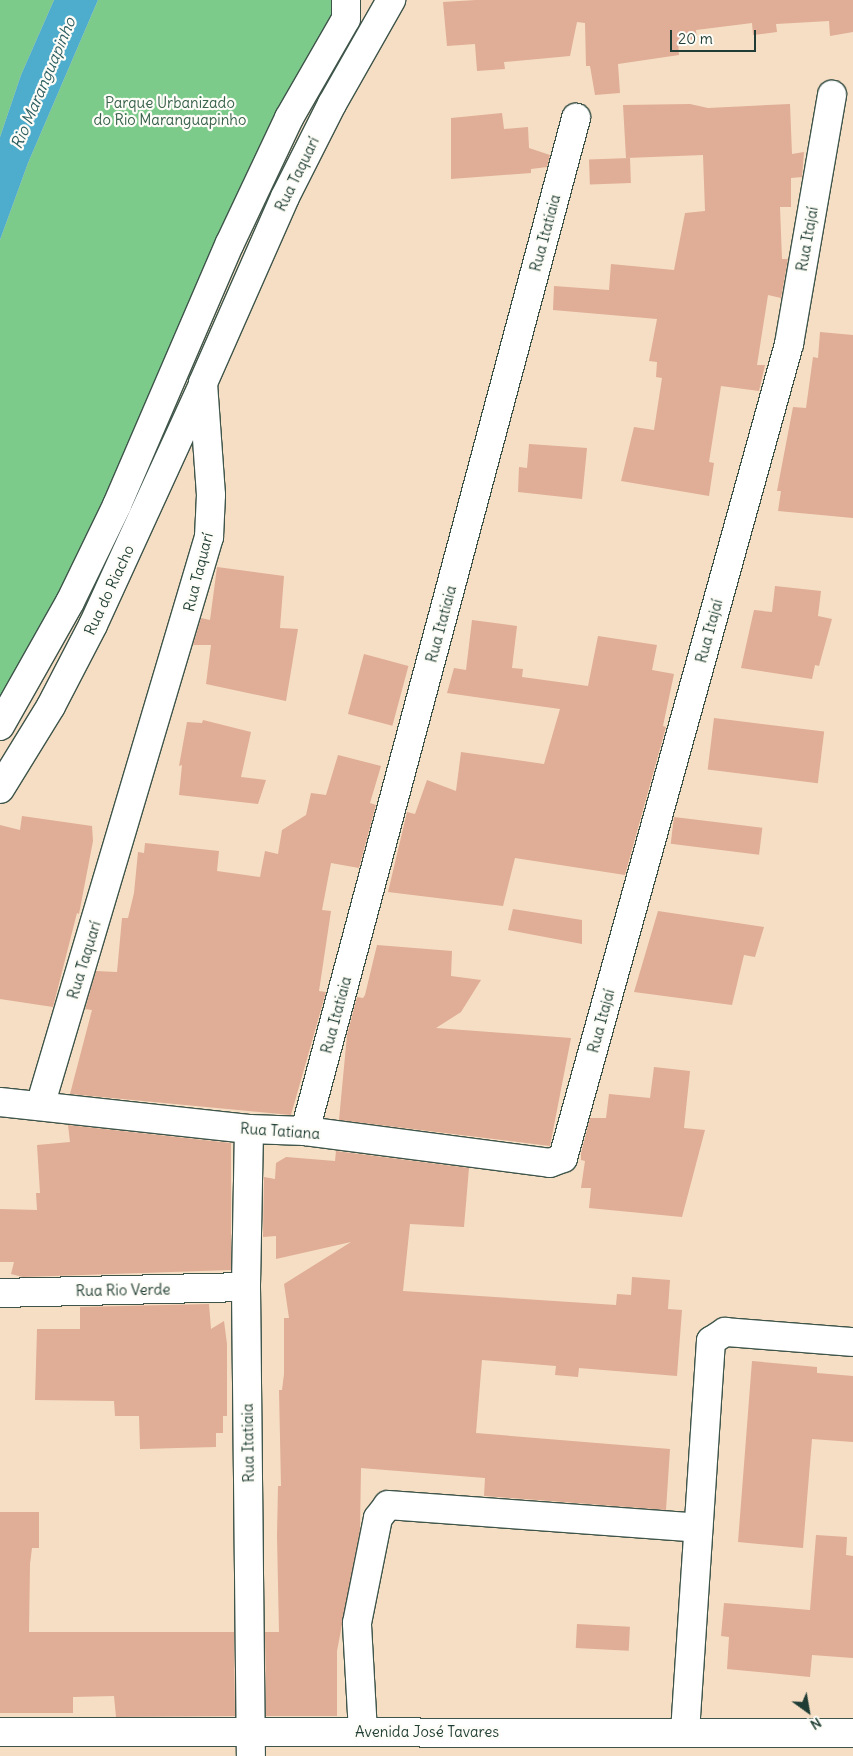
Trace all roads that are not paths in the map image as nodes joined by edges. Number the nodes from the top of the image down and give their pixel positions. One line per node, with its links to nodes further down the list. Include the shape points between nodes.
1 (346, 0): 6 (street, via 346,18 289,118 230,243 117,505 70,602)
2 (391, 0): 5 (street, Rua Taquarí, via 332,104 285,197)
3 (832, 95): 12 (street, Rua Itajaí, via 789,344)
4 (576, 118): 11 (street, Rua Itatiaia)
5 (203, 383): 7 (street, Rua do Riacho, via 93,625 51,706); 9 (street, Rua Taquarí, via 210,495 209,537)
6 (0, 726)
7 (0, 789)
8 (0, 1102): 9 (street, Rua Tatiana)
9 (40, 1106): 10 (street, Rua Tatiana)
10 (250, 1129): 11 (street, Rua Tatiana); 13 (street, Rua Itatiaia)
11 (305, 1131): 12 (street, Rua Tatiana, via 550,1164)
12 (560, 1161)
13 (246, 1287): 14 (street, Rua Rio Verde); 21 (street, Rua Itatiaia)
14 (0, 1293)
15 (853, 1342): 16 (street, via 719,1334 712,1341)
16 (698, 1528): 18 (street, via 388,1505 378,1518 357,1623); 19 (street)
17 (0, 1732): 21 (street, Avenida José Tavares)
18 (363, 1732): 19 (street, Avenida José Tavares); 21 (street, Avenida José Tavares)
19 (685, 1732): 20 (street, Avenida José Tavares)
20 (853, 1733)
21 (251, 1744)

